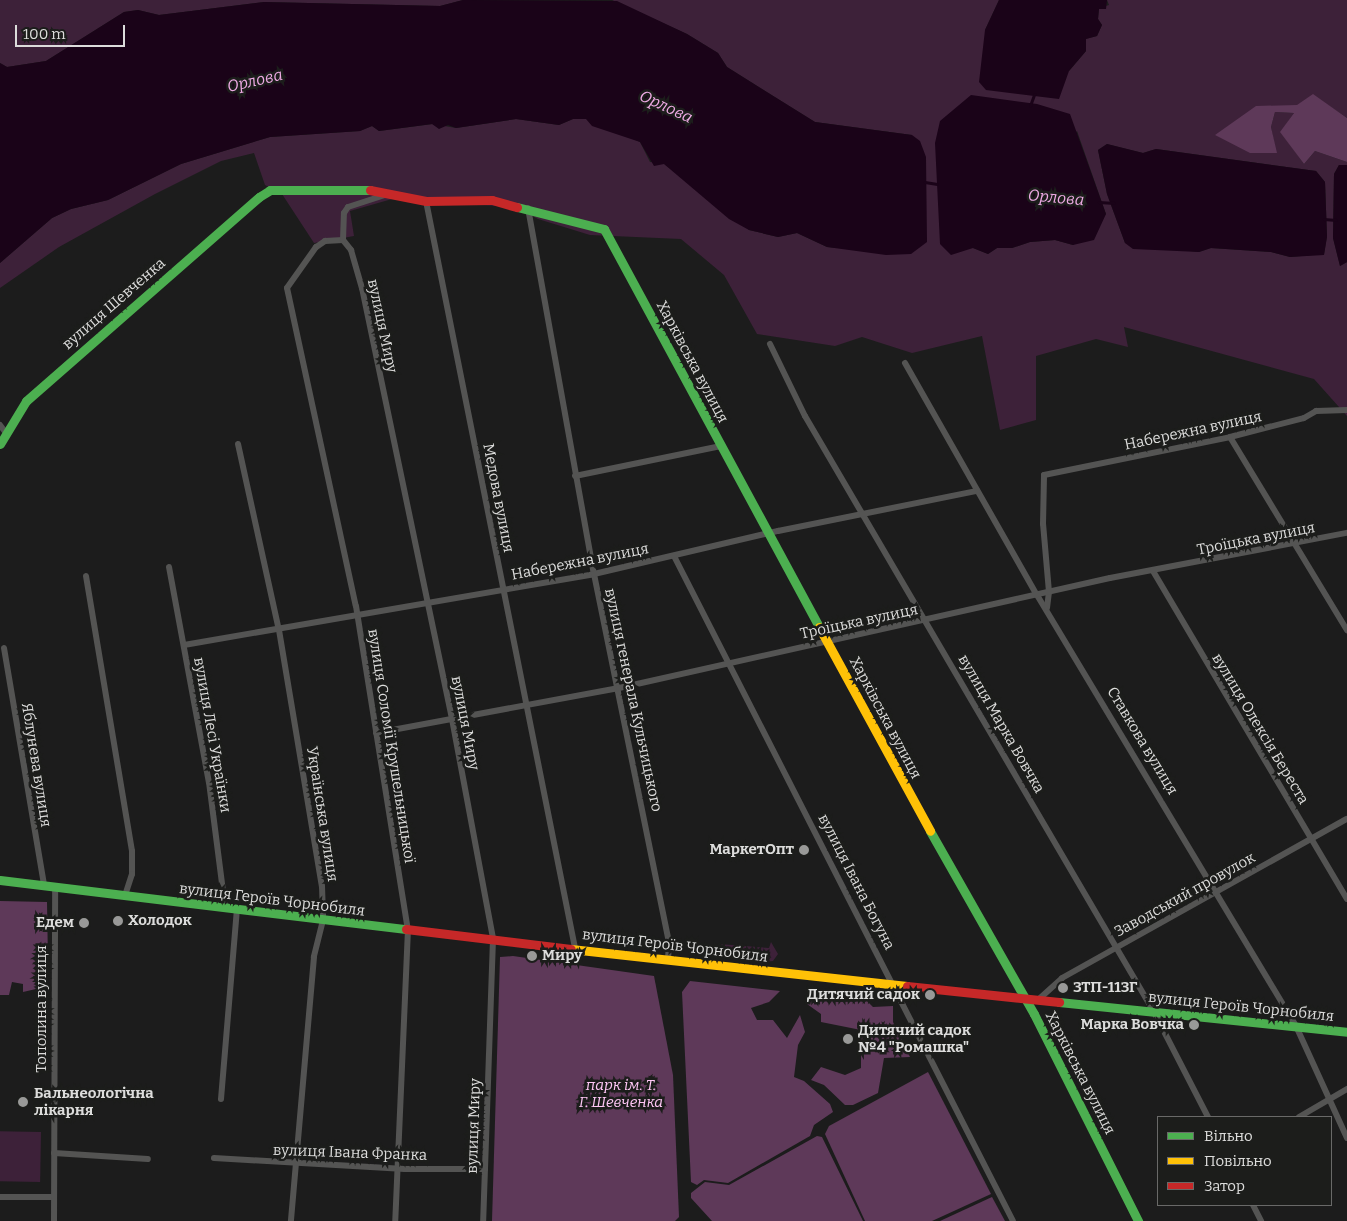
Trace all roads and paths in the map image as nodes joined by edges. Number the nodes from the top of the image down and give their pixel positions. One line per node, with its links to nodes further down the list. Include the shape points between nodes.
1 (394, 192): 2 (street); 4 (street, via 348,208 344,213); 8 (street, вулиця Шевченка, via 282,189 259,196 26,401)
2 (426, 201): 3 (street, via 492,200); 24 (street, Медова вулиця)
3 (528, 208): 12 (street, Харківська вулиця, via 567,222 604,230); 13 (street, вулиця генерала Кульчицького)
4 (343, 240): 27 (street, вулиця Миру, via 351,250 362,288); 29 (street, вулиця Соломії Крушельницької, via 330,240 316,247 288,282 288,298)
5 (770, 344): 15 (street, вулиця Марка Вовчка, via 805,416)
6 (905, 363): 14 (street, Ставкова вулиця)
7 (1347, 410): 9 (street, Набережна вулиця, via 1316,412)
8 (3, 429): 10 (street, вулиця Шевченка)
9 (1230, 437): 18 (street); 25 (street, Набережна вулиця, via 1044,475 1043,524)
10 (0, 444)
11 (238, 444): 31 (street, Українська вулиця)
12 (721, 446): 13 (street); 16 (street, Харківська вулиця)
13 (575, 476): 22 (street, вулиця генерала Кульчицького)
14 (977, 490): 15 (street, Набережна вулиця); 26 (street, Ставкова вулиця)
15 (863, 514): 16 (street, Набережна вулиця); 30 (street, вулиця Марка Вовчка)
16 (768, 533): 19 (street, Набережна вулиця); 33 (street, Харківська вулиця)
17 (1347, 533): 18 (street, Троїцька вулиця)
18 (1298, 544): 21 (street, Троїцька вулиця); 32 (street)
19 (674, 556): 22 (street, Набережна вулиця); 36 (street, вулиця Івана Богуна)
20 (169, 567): 34 (street, вулиця Лесі Українки)
21 (1153, 571): 25 (street, Троїцька вулиця); 42 (street, вулиця Олексія Береста)
22 (594, 574): 24 (street, Набережна вулиця); 37 (street, вулиця генерала Кульчицького)
23 (86, 576): 47 (street, via 132,851 132,874)
24 (504, 590): 27 (street, Набережна вулиця); 38 (street, Медова вулиця)
25 (1049, 592): 26 (street, Троїцька вулиця); 28 (street)
26 (1037, 595): 28 (street, Ставкова вулиця); 30 (street, Троїцька вулиця)
27 (426, 602): 29 (street, Набережна вулиця); 39 (street, вулиця Миру)
28 (1047, 608): 46 (street, Ставкова вулиця)
29 (358, 617): 31 (street, Набережна вулиця); 40 (street, вулиця Соломії Крушельницької)
30 (925, 620): 33 (street, Троїцька вулиця); 54 (street, вулиця Марка Вовчка)
31 (279, 630): 34 (street, Набережна вулиця); 51 (street, Українська вулиця, via 322,886)
32 (1347, 630)
33 (828, 641): 36 (street, Троїцька вулиця); 58 (street, Харківська вулиця)
34 (184, 645): 49 (street, вулиця Лесі Українки, via 209,782)
35 (4, 648): 44 (street, Яблунева вулиця)
36 (730, 664): 37 (street, Троїцька вулиця); 57 (street, вулиця Івана Богуна)
37 (619, 688): 38 (street, Троїцька вулиця); 56 (street, вулиця генерала Кульчицького, via 669,941)
38 (526, 706): 39 (street, Троїцька вулиця); 55 (street, Медова вулиця)
39 (452, 719): 40 (street, Троїцька вулиця); 53 (street, вулиця Миру)
40 (376, 732): 52 (street, вулиця Соломії Крушельницької)
41 (1347, 819): 42 (street, Заводський провулок)
42 (1310, 839): 46 (street, Заводський провулок); 48 (street, вулиця Олексія Береста)
43 (0, 880): 44 (street, вулиця Героїв Чорнобиля)
44 (44, 885): 45 (street, вулиця Героїв Чорнобиля)
45 (55, 887): 47 (street, вулиця Героїв Чорнобиля); 69 (street, Тополина вулиця)
46 (1217, 891): 54 (street, Заводський провулок); 61 (street, Ставкова вулиця)
47 (125, 895): 49 (street, вулиця Героїв Чорнобиля)
48 (1347, 899)
49 (225, 907): 50 (street, вулиця Героїв Чорнобиля)
50 (237, 909): 51 (street, вулиця Героїв Чорнобиля); 64 (street)
51 (323, 920): 52 (street, вулиця Героїв Чорнобиля); 72 (street, Українська вулиця, via 314,957)
52 (408, 930): 53 (street, вулиця Героїв Чорнобиля); 73 (street, вулиця Соломії Крушельницької)
53 (493, 939): 55 (street, вулиця Героїв Чорнобиля); 74 (street, вулиця Миру)
54 (1116, 947): 59 (street, Заводський провулок, via 1062,978); 60 (street, вулиця Марка Вовчка)
55 (575, 948): 56 (street, вулиця Героїв Чорнобиля)
56 (668, 961): 57 (street, вулиця Героїв Чорнобиля)
57 (894, 984): 58 (street, вулиця Героїв Чорнобиля); 82 (street, вулиця Івана Богуна)
58 (1024, 998): 59 (street, вулиця Героїв Чорнобиля); 83 (street, Харківська вулиця)
59 (1039, 1000): 60 (street, вулиця Героїв Чорнобиля)
60 (1154, 1012): 61 (street, вулиця Героїв Чорнобиля); 66 (street, вулиця Марка Вовчка)
61 (1296, 1026): 62 (street, вулиця Героїв Чорнобиля); 65 (street, Ставкова вулиця)
62 (1347, 1032)
63 (1347, 1089): 65 (street)
64 (221, 1099)
65 (1330, 1100): 67 (street); 68 (street, Ставкова вулиця)
66 (1207, 1116)
67 (1301, 1116)
68 (1347, 1138)
69 (54, 1153): 71 (street, via 76,1157); 76 (street, Тополина вулиця)
70 (214, 1158): 72 (street, вулиця Івана Франка)
71 (148, 1159)
72 (296, 1164): 73 (street, вулиця Івана Франка); 79 (street, Українська вулиця)
73 (397, 1168): 74 (street, вулиця Івана Франка); 80 (street, вулиця Соломії Крушельницької)
74 (485, 1169): 81 (street, вулиця Миру)
75 (0, 1197): 76 (street)
76 (54, 1197): 78 (street, Тополина вулиця)
77 (1253, 1206): 84 (street)
78 (54, 1221)
79 (292, 1221)
80 (395, 1221)
81 (483, 1221)
82 (1013, 1221)
83 (1138, 1221)
84 (1261, 1221)

